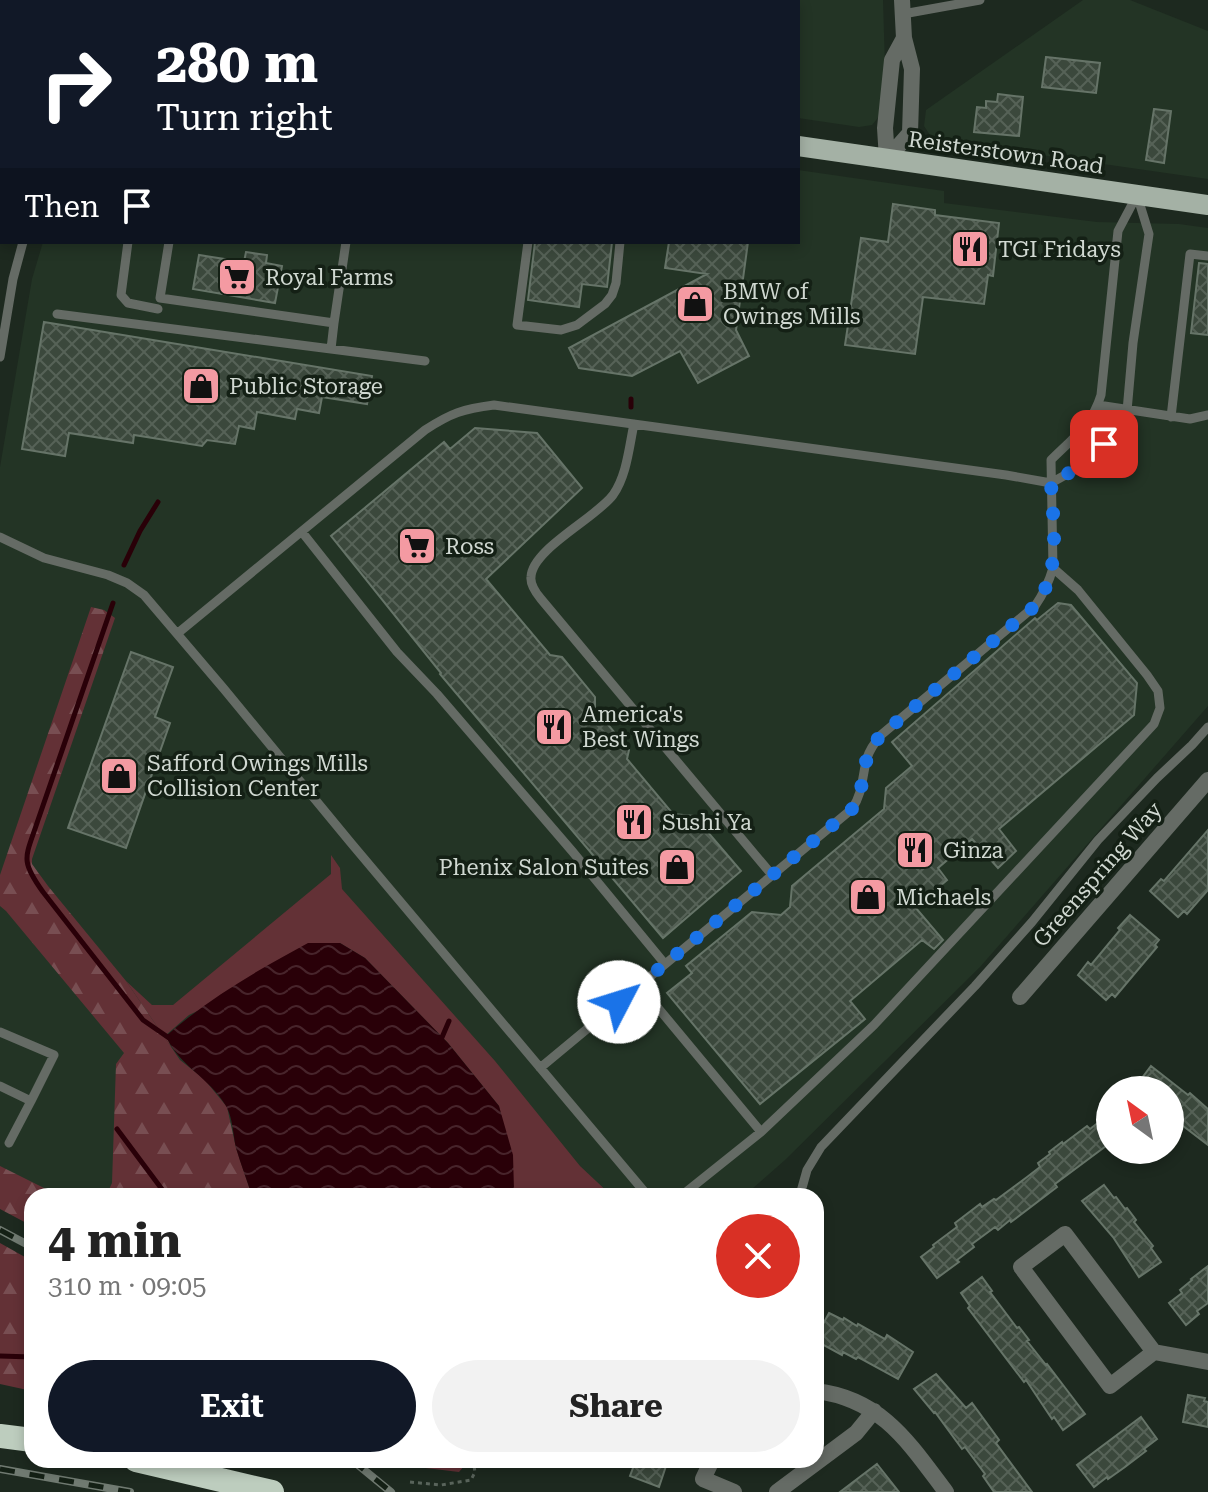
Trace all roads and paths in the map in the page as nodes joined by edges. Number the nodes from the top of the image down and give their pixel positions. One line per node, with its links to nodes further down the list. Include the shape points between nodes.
1 (980, 0): 2 (lane)
2 (903, 7): 3 (street)
3 (904, 38): 5 (street, via 892,60); 5 (street, via 912,69 910,133)
4 (800, 146): 5 (main road, Reisterstown Road)
5 (887, 159): 6 (main road, Reisterstown Road)
6 (1137, 195): 7 (main road, Reisterstown Road); 23 (lane, via 1118,231); 24 (lane, via 1149,234)
7 (1208, 205)
8 (22, 244): 21 (lane)
9 (128, 244): 16 (lane, via 121,295 128,303)
10 (169, 244): 15 (lane)
11 (346, 244): 18 (lane)
12 (528, 244): 13 (lane, via 517,325 561,330 577,325 612,295)
13 (620, 244)
14 (1208, 256): 26 (lane, via 1190,254)
15 (160, 298): 16 (lane); 18 (lane)
16 (158, 309): 19 (lane)
17 (57, 314): 19 (lane)
18 (334, 323): 20 (lane)
19 (156, 326): 20 (lane)
20 (331, 349): 22 (lane)
21 (0, 357)
22 (425, 361)
23 (1098, 405): 24 (lane); 28 (lane, via 1089,422 1051,460)
24 (1127, 411): 26 (lane); 28 (lane, via 1104,444)
25 (1208, 415): 26 (lane)
26 (1171, 417)
27 (634, 424): 28 (lane); 29 (lane, via 494,405 456,411 425,430); 35 (lane, via 617,489 544,553 531,576 533,587)
28 (1051, 483): 31 (lane)
29 (302, 532): 32 (lane); 36 (lane, via 397,652)
30 (0, 537): 32 (lane, via 44,558 127,583)
31 (1053, 568): 35 (lane, via 1035,606 881,735 867,758 859,800 852,809); 43 (lane, via 1078,590 1153,683 1160,708 1154,724 874,1025)
32 (178, 633): 40 (lane)
33 (1208, 727): 47 (lane, via 1098,840 975,986 821,1147)
34 (1208, 780): 38 (street, Greenspring Way)
35 (772, 875): 36 (lane)
36 (665, 964): 37 (lane)
37 (639, 985): 40 (lane); 43 (lane)
38 (1020, 997)
39 (0, 1032): 42 (lane, via 54,1055)
40 (540, 1068): 45 (lane)
41 (0, 1086): 42 (lane)
42 (31, 1101): 44 (lane)
43 (761, 1132): 46 (lane)
44 (9, 1143)
45 (641, 1188)
46 (691, 1188)
47 (802, 1188)
48 (1154, 1352): 48 (street, via 1065,1234 1021,1267 1110,1386); 49 (street)
49 (1208, 1362)
50 (824, 1392): 51 (street)
51 (874, 1411): 54 (street, via 856,1433); 63 (street, via 905,1438)
52 (0, 1436): 53 (highway)
53 (24, 1439)
54 (824, 1457)
55 (170, 1468): 60 (highway)
56 (474, 1468): 59 (path, via 471,1480 441,1485)
57 (708, 1468): 61 (street, via 703,1479)
58 (809, 1468): 62 (street)
59 (410, 1482)
60 (272, 1492)
61 (734, 1492)
62 (777, 1492)
63 (946, 1492)

